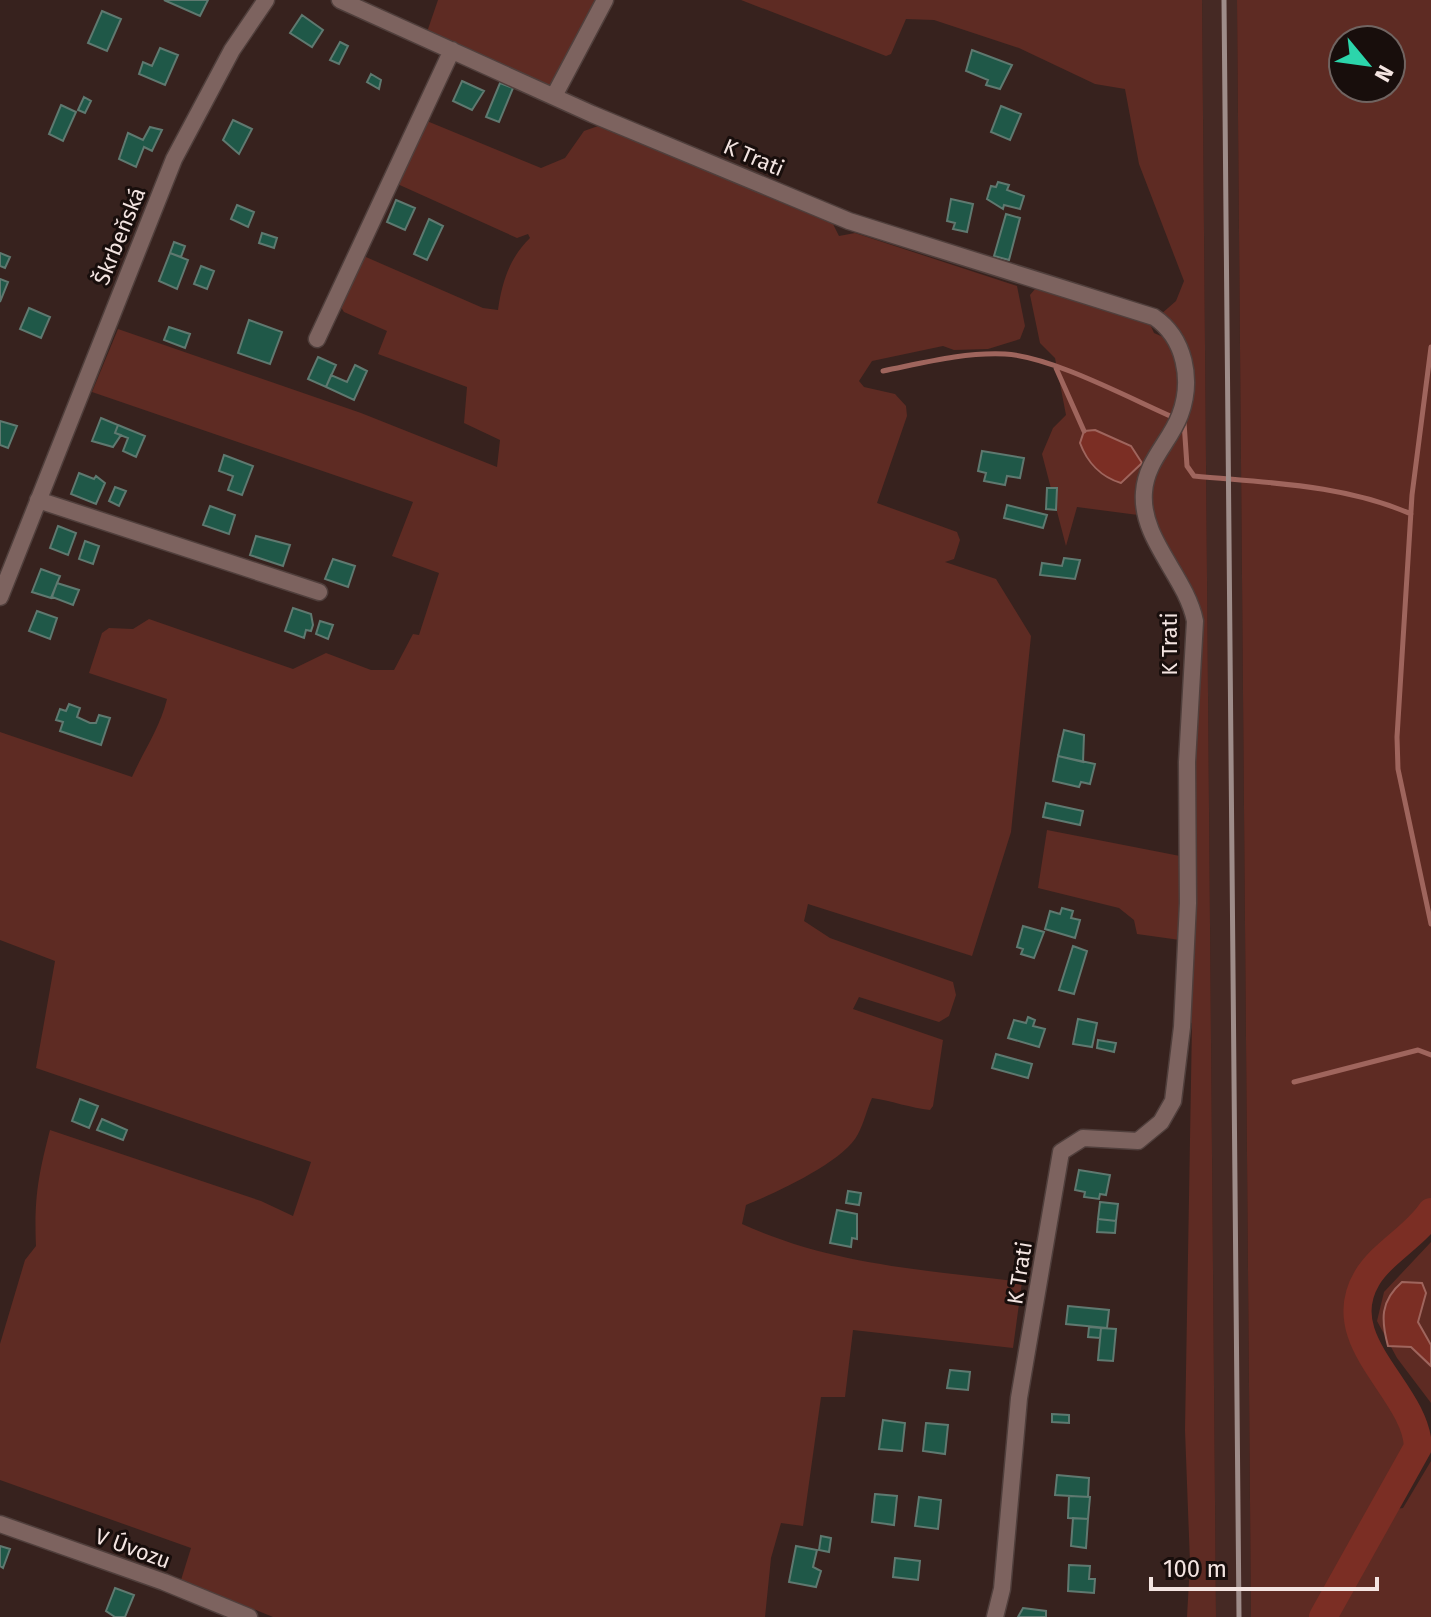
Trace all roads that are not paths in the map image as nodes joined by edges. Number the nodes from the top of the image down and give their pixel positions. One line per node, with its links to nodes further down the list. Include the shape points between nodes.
1 (266, 0): 7 (street, Škrbeňská, via 232,50 174,159)
2 (340, 0): 4 (street, K Trati)
3 (605, 0): 5 (street)
4 (452, 50): 5 (street, K Trati); 6 (street)
5 (554, 96): 12 (street, K Trati, via 849,221 1154,317 1171,330 1184,359 1180,415 1157,452 1144,491 1150,530 1191,602 1195,621 1182,1027 1173,1101 1161,1122 1138,1141 1083,1138 1061,1152 1019,1398)
6 (317, 339)
7 (38, 500): 8 (street); 9 (street, Škrbeňská)
8 (319, 592)
9 (0, 597)
10 (0, 1524): 11 (street, V Úvozu)
11 (249, 1617)
12 (995, 1617)

